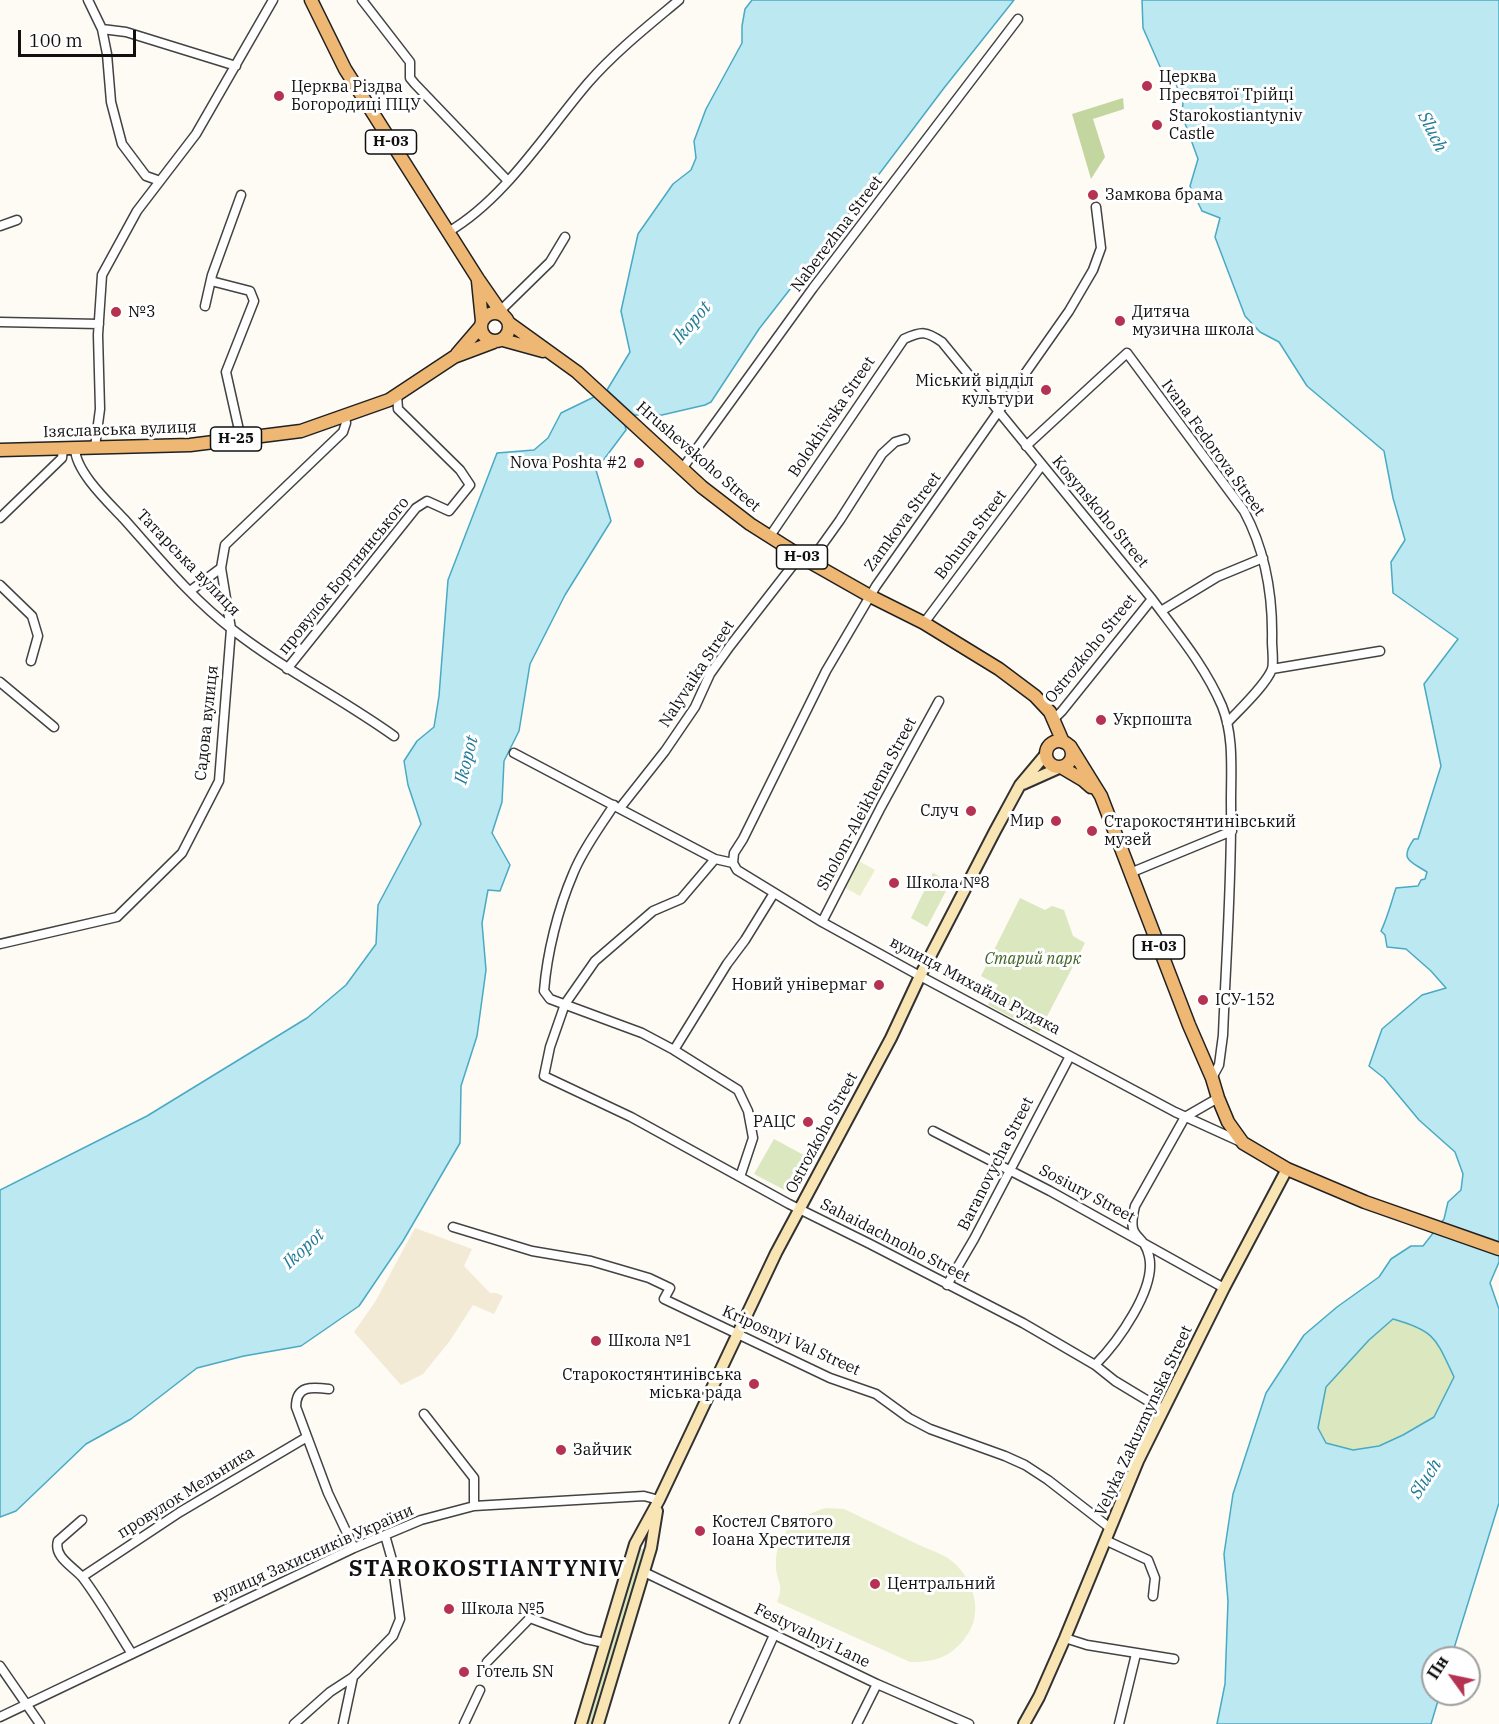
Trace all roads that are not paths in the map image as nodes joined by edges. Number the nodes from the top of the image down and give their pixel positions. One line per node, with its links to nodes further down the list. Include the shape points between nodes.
1 (88, 0): 7 (street)
2 (273, 0): 8 (street)
3 (311, 0): 15 (main road, Hrushevskoho Street / Н-03, via 345,69)
4 (362, 0): 9 (street, via 410,62 410,78)
5 (679, 0): 9 (street, via 589,81)
6 (1018, 19): 38 (street, Naberezhna Street, via 813,288)
7 (102, 29): 8 (street, via 126,32); 10 (street, via 111,102 122,144 146,176)
8 (236, 66): 10 (street, via 196,134)
9 (507, 180): 15 (street, via 466,221)
10 (160, 181): 22 (street, via 137,211 102,274)
11 (241, 195): 18 (street)
12 (1096, 207): 29 (street, Zamkova Street, via 1101,248 1093,270)
13 (17, 220): 14 (street)
14 (0, 226)
15 (448, 231): 17 (main road, Hrushevskoho Street / Н-03)
16 (565, 237): 20 (street, via 550,262)
17 (478, 279): 20 (main road, Hrushevskoho Street / Н-03); 23 (main road, Н-03)
18 (211, 280): 19 (street); 31 (street, via 250,291 254,301 226,372)
19 (204, 306)
20 (504, 316): 23 (main road, via 494,313 485,317); 25 (main road, via 509,332); 26 (main road, Hrushevskoho Street / Н-03)
21 (0, 322): 22 (street)
22 (99, 324): 34 (street, via 100,410)
23 (482, 324): 25 (main road, via 486,338); 27 (main road, Н-25)
24 (930, 333): 29 (street, Kosynskoho Street, via 942,342); 40 (street, Bolokhivska Street, via 918,332 904,339)
25 (499, 341): 26 (main road, Н-03); 27 (main road, Ізяславська вулиця / Н-25)
26 (553, 353): 38 (main road, Hrushevskoho Street / Н-03)
27 (454, 357): 28 (main road, Ізяславська вулиця / Н-25)
28 (397, 395): 30 (main road, Ізяславська вулиця / Н-25); 53 (street, провулок Бортнянського, via 398,408 470,485 448,511 427,501 416,508)
29 (998, 412): 33 (street, Kosynskoho Street); 46 (street, Zamkova Street)
30 (345, 416): 31 (main road, Ізяславська вулиця / Н-25, via 301,431); 43 (street, via 343,432 225,545)
31 (241, 439): 34 (main road, Ізяславська вулиця / Н-25, via 190,445)
32 (905, 439): 42 (street, Nalyvaika Street, via 882,454)
33 (1026, 446): 37 (street, Kosynskoho Street); 41 (street, Ivana Fedorova Street, via 1127,353 1244,511)
34 (96, 447): 35 (main road, Ізяславська вулиця / Н-25)
35 (69, 449): 36 (main road, Ізяславська вулиця / Н-25); 39 (street); 45 (street, Татарська вулиця, via 100,494)
36 (0, 450)
37 (1042, 465): 47 (street, Kosynskoho Street); 49 (street, Bohuna Street)
38 (682, 469): 40 (main road, Hrushevskoho Street / Н-03)
39 (0, 518)
40 (770, 536): 42 (main road, Hrushevskoho Street / Н-03)
41 (1263, 558): 48 (street, via 1217,577); 54 (street, Ivana Fedorova Street, via 1273,627)
42 (805, 559): 46 (main road, Hrushevskoho Street / Н-03); 67 (street, Nalyvaika Street, via 730,646 671,742)
43 (221, 568): 45 (street); 50 (street, Садова вулиця)
44 (0, 585): 52 (street, via 32,616 38,636)
45 (190, 591): 50 (street, Татарська вулиця)
46 (870, 596): 49 (main road, Hrushevskoho Street / Н-03); 70 (street, Zamkova Street, via 826,670 734,853)
47 (1152, 599): 48 (street, Kosynskoho Street); 57 (street, Ostrozkoho Street)
48 (1161, 611): 58 (street, Kosynskoho Street, via 1205,674)
49 (924, 623): 57 (main road, Hrushevskoho Street / Н-03, via 999,669 1035,696)
50 (231, 629): 53 (street, Татарська вулиця); 74 (street, Садова вулиця, via 219,782 182,853 117,917)
51 (1380, 651): 54 (street)
52 (31, 661)
53 (287, 669): 60 (street, Татарська вулиця)
54 (1272, 669): 58 (street)
55 (0, 682): 59 (street)
56 (939, 701): 73 (street, Sholom-Aleikhema Street)
57 (1054, 719): 61 (main road, Hrushevskoho Street / Н-03); 62 (main road)
58 (1227, 723): 68 (street, via 1231,741)
59 (54, 727)
60 (394, 736)
61 (1067, 744): 62 (main road, via 1052,744); 64 (main road, via 1072,754); 66 (main road, Hrushevskoho Street / Н-03)
62 (1047, 752): 64 (main road, Н-03, via 1052,765); 65 (main road, Ostrozkoho Street)
63 (514, 753): 67 (street, вулиця Михайла Рудяка)
64 (1061, 767): 65 (main road); 66 (main road, Hrushevskoho Street / Н-03)
65 (1020, 785): 75 (main road, Ostrozkoho Street)
66 (1101, 796): 71 (main road, Hrushevskoho Street / Н-03)
67 (617, 807): 69 (street, вулиця Михайла Рудяка); 76 (street, Nalyvaika Street, via 592,839 573,873 547,963 544,992 550,999)
68 (1232, 831): 71 (street); 79 (street, via 1223,1035 1219,1065)
69 (715, 859): 70 (street, вулиця Михайла Рудяка); 76 (street, via 681,899 653,911 595,961)
70 (733, 863): 72 (street, вулиця Михайла Рудяка, via 737,870)
71 (1130, 873): 79 (main road, Hrushevskoho Street / Н-03)
72 (774, 893): 73 (street, вулиця Михайла Рудяка); 77 (street)
73 (822, 922): 75 (street, вулиця Михайла Рудяка)
74 (0, 944)
75 (920, 976): 78 (street, вулиця Михайла Рудяка); 87 (main road, Ostrozkoho Street)
76 (565, 1004): 77 (street, via 642,1033); 86 (street, Sahaidachnoho Street, via 544,1076 631,1117)
77 (674, 1050): 86 (street, via 738,1090 748,1111 753,1138)
78 (1070, 1056): 81 (street, вулиця Михайла Рудяка); 85 (street, Baranovycha Street)
79 (1212, 1078): 80 (main road, Hrushevskoho Street / Н-03)
80 (1218, 1098): 81 (street); 83 (main road, Hrushevskoho Street / Н-03)
81 (1185, 1117): 83 (street, вулиця Михайла Рудяка); 89 (street, via 1135,1206 1132,1230)
82 (933, 1131): 85 (street, Sosiury Street)
83 (1243, 1143): 84 (main road, вулиця Михайла Рудяка / Н-03)
84 (1287, 1169): 90 (main road, вулиця Михайла Рудяка / Н-03, via 1365,1202); 92 (main road, Velyka Zakuzmynska Street)
85 (1010, 1171): 89 (street, Sosiury Street); 91 (street, Baranovycha Street)
86 (740, 1177): 87 (street, Sahaidachnoho Street)
87 (799, 1209): 91 (street, Sahaidachnoho Street); 93 (main road, Ostrozkoho Street)
88 (453, 1227): 93 (street, Kriposnyi Val Street, via 532,1251 591,1261 649,1278 670,1288 664,1299)
89 (1138, 1238): 92 (street, Sosiury Street); 94 (street, via 1150,1258 1145,1291 1131,1318)
90 (1499, 1249)
91 (946, 1285): 94 (street, Sahaidachnoho Street)
92 (1224, 1288): 96 (main road, Velyka Zakuzmynska Street)
93 (737, 1335): 99 (main road, Ostrozkoho Street); 102 (street, Kriposnyi Val Street, via 830,1378 876,1394 930,1429 1025,1465)
94 (1095, 1365): 96 (street, Sahaidachnoho Street)
95 (330, 1389): 98 (street, via 312,1387 300,1392 296,1399)
96 (1163, 1410): 102 (main road, Velyka Zakuzmynska Street)
97 (424, 1414): 100 (street, via 474,1478)
98 (307, 1437): 106 (street); 109 (street, провулок Мельника, via 180,1512)
99 (659, 1500): 100 (street, вулиця Захисників України, via 644,1496); 105 (main road, Ostrozkoho Street); 107 (main road, Ostrozkoho Street)
100 (474, 1506): 103 (street, вулиця Захисників України, via 421,1520)
101 (81, 1520): 109 (street, via 56,1545 59,1554)
102 (1110, 1528): 104 (main road, Velyka Zakuzmynska Street)
103 (385, 1536): 106 (street, вулиця Захисників України); 119 (street, via 400,1619 393,1636)
104 (1105, 1540): 110 (street, via 1148,1560 1155,1578); 112 (main road, Velyka Zakuzmynska Street)
105 (636, 1544): 107 (main road, via 644,1542); 113 (main road, Ostrozkoho Street)
106 (354, 1548): 114 (street, вулиця Захисників України)
107 (651, 1548): 108 (main road, Ostrozkoho Street)
108 (644, 1572): 111 (street, Festyvalnyi Lane); 129 (main road, Ostrozkoho Street)
109 (82, 1577): 114 (street)
110 (1153, 1596)
111 (774, 1635): 120 (street, Festyvalnyi Lane); 130 (street)
112 (1065, 1638): 115 (street); 133 (main road, Velyka Zakuzmynska Street)
113 (605, 1643): 117 (street, via 530,1618); 128 (main road, Ostrozkoho Street)
114 (132, 1654): 122 (street, вулиця Захисників України)
115 (1136, 1654): 116 (street); 134 (street)
116 (1174, 1659)
117 (487, 1662)
118 (0, 1666): 122 (street)
119 (353, 1677): 125 (street); 126 (street)
120 (877, 1684): 131 (street); 132 (street, Festyvalnyi Lane)
121 (480, 1690): 127 (street)
122 (26, 1704): 123 (street, вулиця Захисників України); 124 (street)
123 (0, 1717)
124 (40, 1724)
125 (294, 1724)
126 (343, 1724)
127 (464, 1724)
128 (581, 1724)
129 (598, 1724)
130 (734, 1724)
131 (857, 1724)
132 (969, 1724)
133 (1024, 1724)
134 (1119, 1724)

